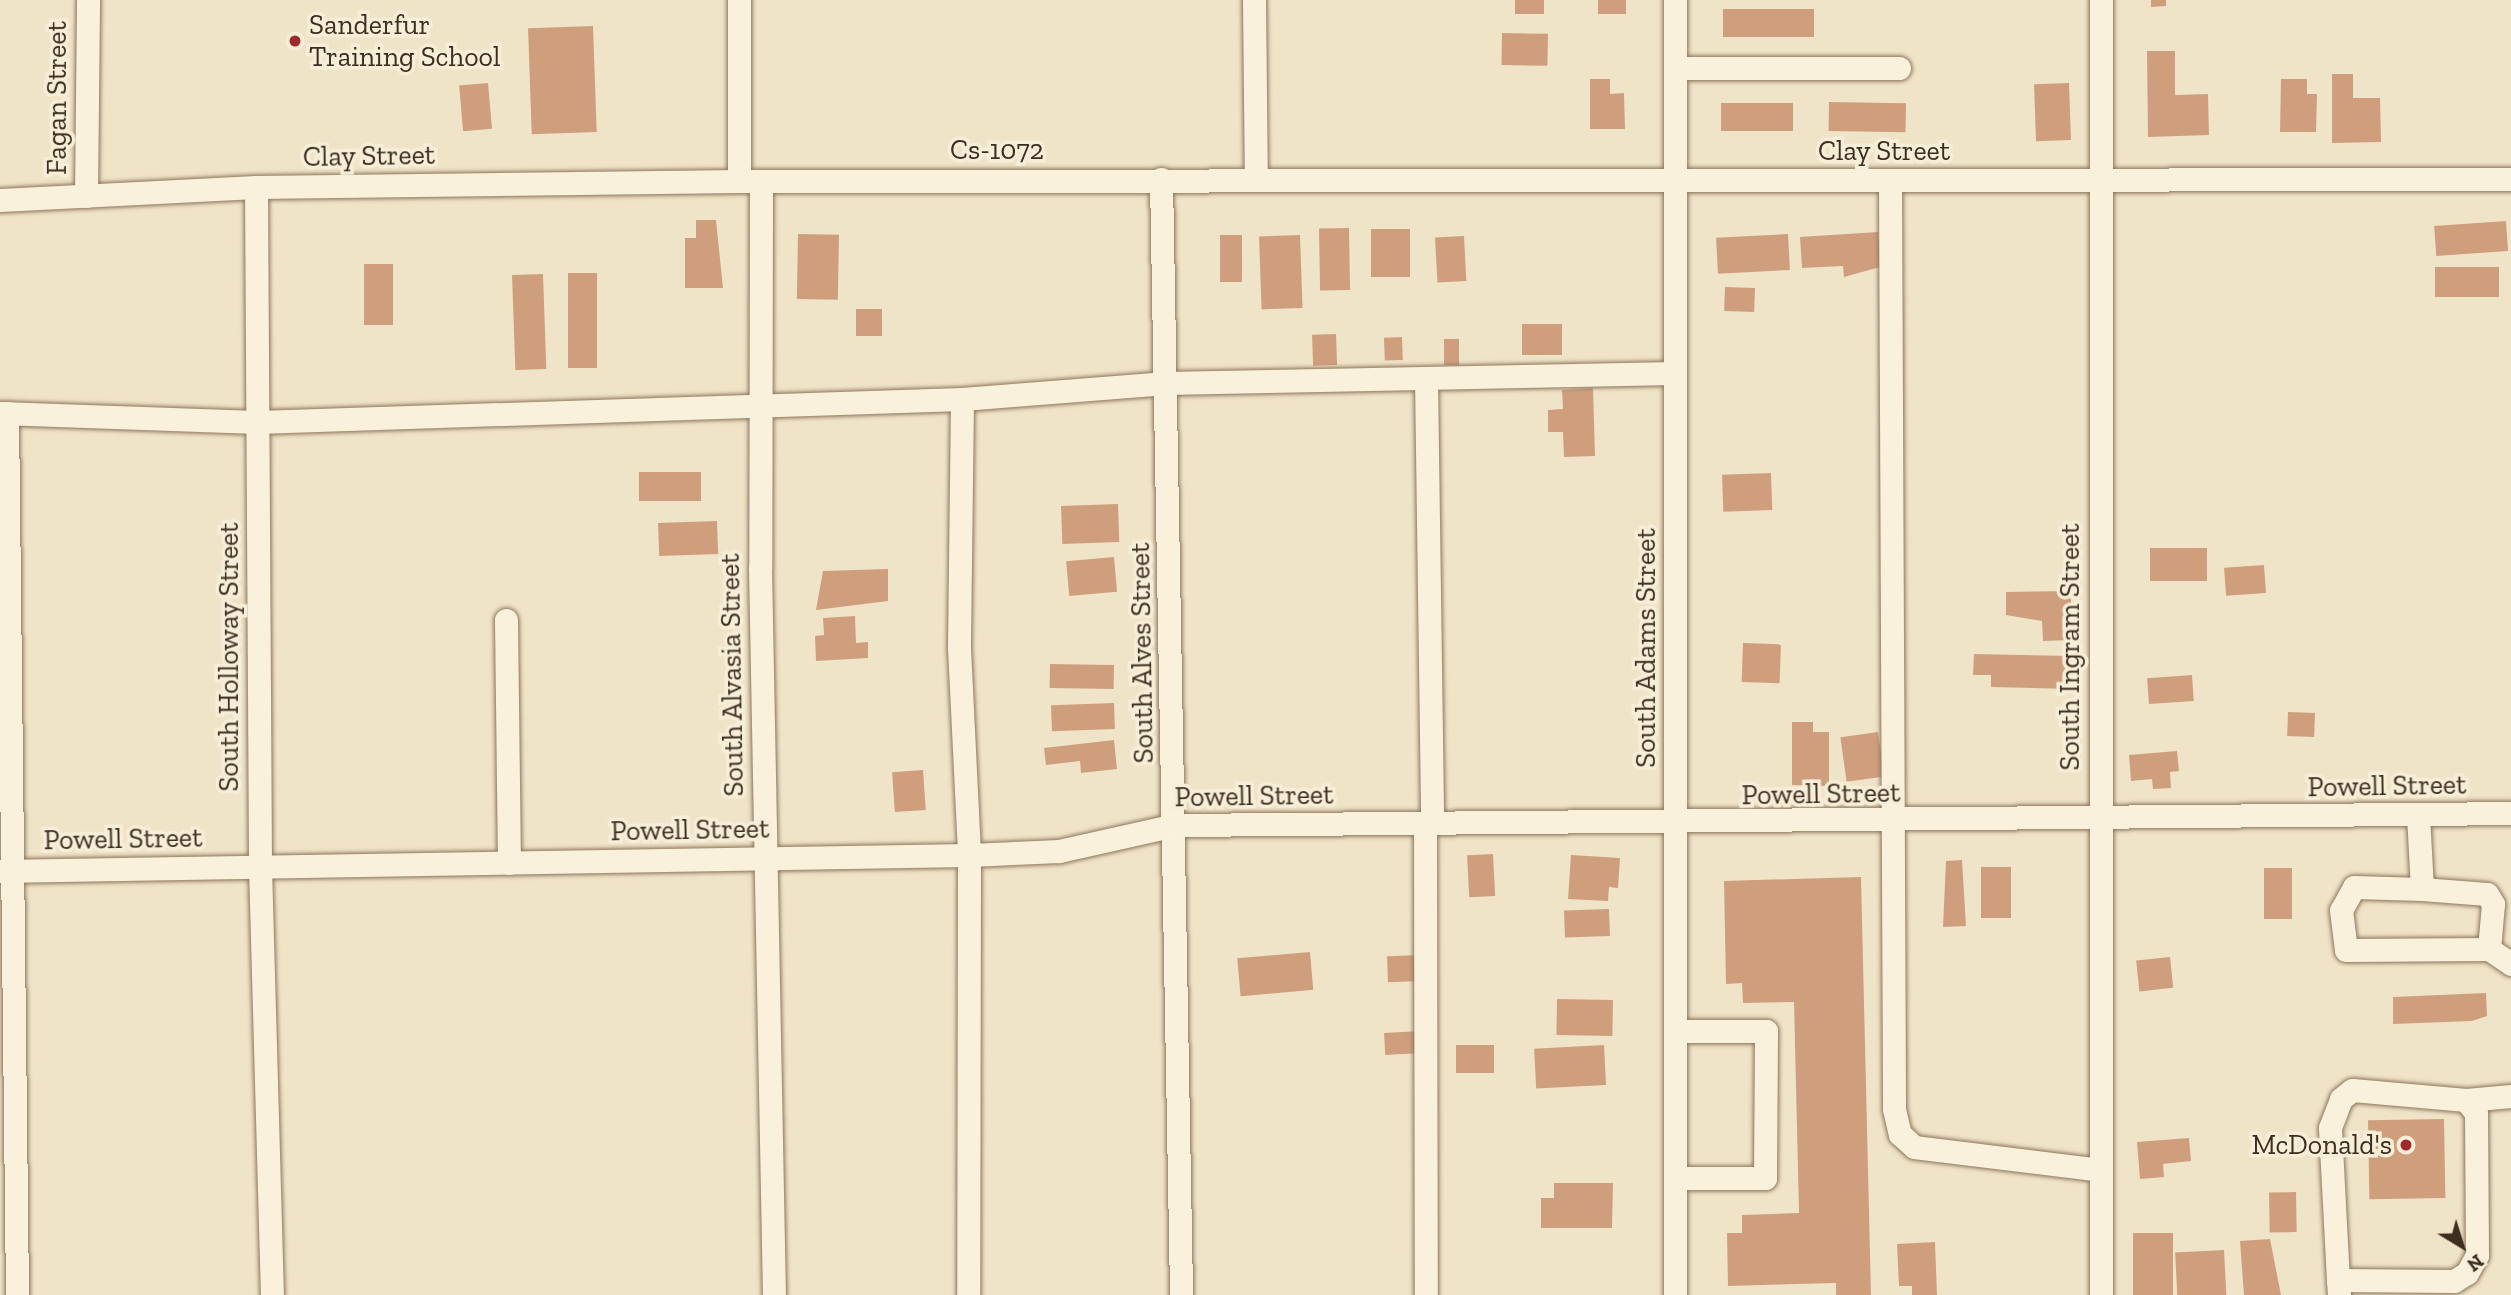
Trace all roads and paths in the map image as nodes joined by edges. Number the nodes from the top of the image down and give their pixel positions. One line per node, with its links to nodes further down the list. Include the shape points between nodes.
1 (88, 0): 16 (street, Fagan Street)
2 (738, 0): 13 (street, South Alvasia Street)
3 (1254, 0): 8 (street)
4 (1675, 0): 6 (street, South Adams Street)
5 (2101, 0): 14 (street, South Ingram Street)
6 (1675, 68): 7 (street); 10 (street, South Adams Street)
7 (1899, 68)
8 (1256, 178): 9 (street, Cs-1072); 10 (street, Clay Street)
9 (1161, 179): 13 (street, Cs-1072); 20 (street, South Alves Street)
10 (1675, 179): 12 (street, Clay Street); 18 (street, South Adams Street)
11 (2511, 179): 14 (street, Clay Street)
12 (1890, 180): 14 (street, Clay Street); 29 (street, via 1895,427)
13 (750, 181): 15 (street, Clay Street); 22 (street, South Alvasia Street)
14 (2101, 181): 28 (street, South Ingram Street)
15 (256, 187): 16 (street, Clay Street); 24 (street, South Holloway Street)
16 (86, 196): 17 (street, Clay Street)
17 (0, 200)
18 (1675, 373): 19 (street); 32 (street, South Adams Street)
19 (1426, 378): 20 (street); 30 (street)
20 (1167, 383): 21 (street); 31 (street, South Alves Street)
21 (962, 399): 22 (street); 33 (street, via 959,648)
22 (760, 402): 24 (street); 34 (street, South Alvasia Street)
23 (3, 413): 24 (street); 37 (street)
24 (257, 422): 36 (street, South Holloway Street)
25 (506, 620): 35 (street)
26 (2511, 814): 27 (street, Powell Street)
27 (2418, 815): 28 (street, Powell Street); 38 (street)
28 (2099, 821): 29 (street, Powell Street); 44 (street, South Ingram Street)
29 (1890, 823): 32 (street, Powell Street); 44 (street, via 1894,1109 1900,1134 1914,1147 1943,1154 2044,1159)
30 (1429, 824): 31 (street, Powell Street); 32 (street, Powell Street); 53 (street)
31 (1175, 825): 33 (street, Powell Street, via 1059,852); 52 (street, South Alves Street)
32 (1676, 825): 41 (street, South Adams Street)
33 (969, 855): 34 (street, Powell Street); 51 (street)
34 (764, 858): 35 (street, Powell Street); 50 (street, South Alvasia Street)
35 (509, 863): 36 (street, Powell Street)
36 (260, 867): 37 (street, Powell Street); 49 (street, South Holloway Street)
37 (6, 871): 45 (street)
38 (2422, 889): 39 (street, via 2487,894 2493,904); 39 (street, via 2354,887 2341,910 2346,950)
39 (2489, 949): 40 (street)
40 (2511, 964)
41 (1675, 1031): 46 (street, South Adams Street); 46 (street, via 1766,1031 1766,1044 1765,1178)
42 (2511, 1096): 43 (street)
43 (2466, 1100): 47 (street, via 2476,1113 2477,1255 2467,1273 2454,1281); 47 (street, via 2352,1090 2340,1099 2330,1129)
44 (2101, 1170): 55 (street, South Ingram Street)
45 (8, 1177): 48 (street)
46 (1675, 1178): 54 (street, South Adams Street)
47 (2338, 1288)
48 (17, 1295)
49 (272, 1295)
50 (774, 1295)
51 (968, 1295)
52 (1181, 1295)
53 (1426, 1295)
54 (1675, 1295)
55 (2101, 1295)

